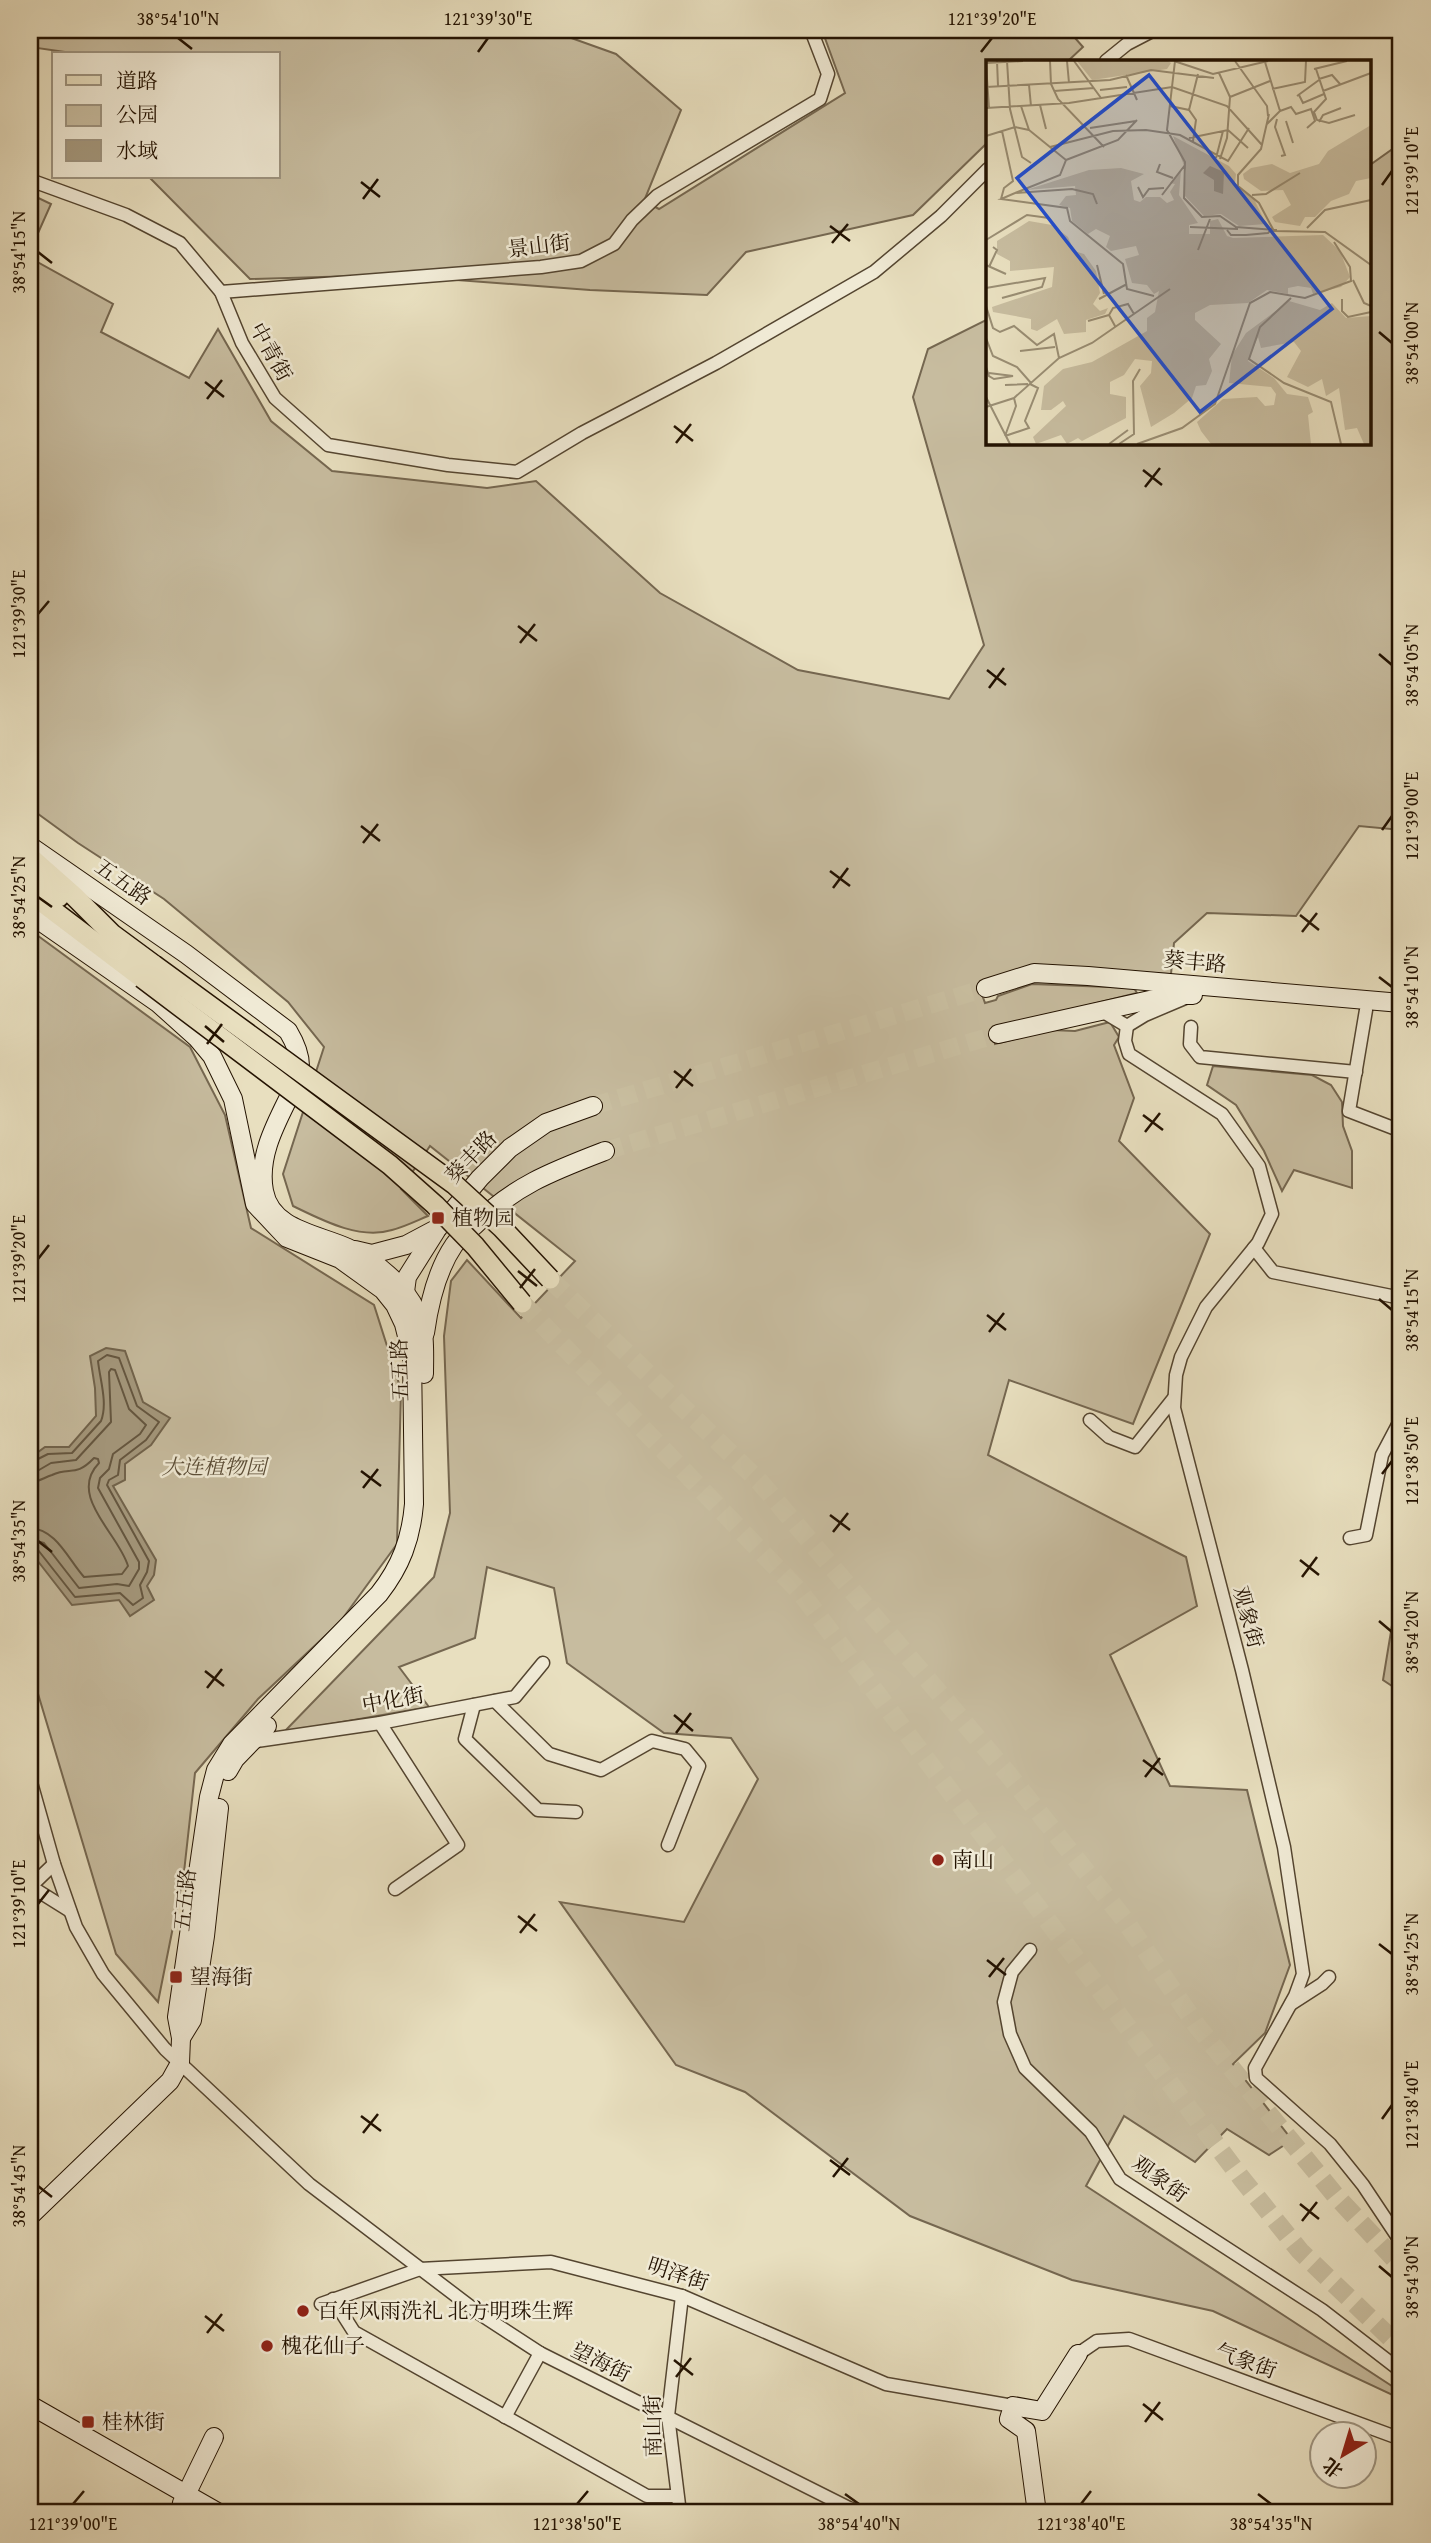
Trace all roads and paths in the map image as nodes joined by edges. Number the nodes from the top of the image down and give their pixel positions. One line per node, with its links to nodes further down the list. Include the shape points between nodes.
1 (811, 30): 6 (street, 景山街, via 828,74 820,99 657,196 614,244 581,261)
2 (1154, 30): 3 (street)
3 (1107, 60)
4 (986, 171): 6 (street, 中青街, via 874,272 517,472 328,445 275,398 242,343)
5 (30, 180): 6 (street, 中青街, via 125,215 180,243)
6 (221, 292)
7 (30, 834): 14 (main road)
8 (30, 846): 14 (main road, 五五路)
9 (30, 857): 13 (main road, 五五路)
10 (30, 876): 13 (main road)
11 (30, 893): 15 (main road)
12 (34, 915): 18 (main road, 五五路)
13 (112, 934): 15 (main road, 五五路)
14 (186, 954): 23 (main road, 五五路)
15 (148, 972): 38 (main road, bridge, via 454,1184); 41 (main road, bridge, via 390,1165 467,1238)
16 (986, 988): 19 (main road, 葵丰路, via 1034,974)
17 (1191, 995): 20 (main road, 葵丰路); 21 (main road, 葵丰路); 24 (street)
18 (158, 1003): 23 (main road, via 256,1074 276,1064 282,1042); 36 (main road, 五五路, via 197,1038 221,1072 233,1099 254,1204 287,1238 340,1259)
19 (1401, 1003)
20 (1366, 1010): 22 (main road, 葵丰路); 27 (street)
21 (1102, 1011): 24 (street); 26 (main road, 葵丰路)
22 (1401, 1013)
23 (276, 1022): 34 (main road, 五五路, via 294,1042 300,1067 263,1162 264,1193 274,1212 296,1230)
24 (1127, 1026): 33 (street, 观象街, via 1129,1054 1222,1114 1259,1166 1272,1214)
25 (1191, 1027): 27 (street, via 1191,1044 1200,1057)
26 (998, 1034)
27 (1356, 1072): 29 (street, via 1349,1111)
28 (593, 1106): 31 (main road, 葵丰路, via 546,1123 510,1148)
29 (1401, 1131)
30 (605, 1151): 32 (main road, via 512,1192)
31 (438, 1228): 34 (main road, 葵丰路, via 406,1245 372,1254); 35 (main road)
32 (454, 1245): 35 (main road); 43 (main road, via 435,1288)
33 (1254, 1248): 40 (street, via 1273,1272); 44 (street, 观象街, via 1206,1307 1181,1357)
34 (349, 1249): 37 (main road, 五五路)
35 (432, 1252): 39 (main road)
36 (363, 1275): 37 (main road); 42 (main road, 五五路, via 383,1290)
37 (389, 1276): 39 (main road)
38 (550, 1279)
39 (405, 1283): 42 (main road); 43 (main road, 五五路)
40 (1401, 1298)
41 (522, 1303)
42 (404, 1324): 53 (main road, 五五路, via 412,1356 414,1504 406,1549 379,1594)
43 (424, 1336): 52 (main road, 五五路, via 424,1519 411,1565 392,1598)
44 (1174, 1398): 46 (street, via 1135,1447 1109,1437); 63 (street, 观象街, via 1284,1847 1303,1974)
45 (1401, 1419): 47 (street, via 1382,1455 1366,1535)
46 (1090, 1420)
47 (1350, 1538)
48 (543, 1662): 49 (street, 中化街, via 515,1697)
49 (495, 1701): 50 (street, 中化街); 56 (street, via 549,1754 601,1770 652,1741 684,1749 699,1766)
50 (474, 1705): 51 (street, 中化街); 55 (street, via 465,1739 538,1810)
51 (380, 1723): 52 (street, 中化街); 59 (street, via 458,1845)
52 (252, 1741): 53 (street, 中化街); 64 (main road, 五五路, via 235,1759 222,1787 192,2020)
53 (232, 1744): 64 (main road, 五五路, via 216,1770 209,1797 177,2017)
54 (30, 1779): 57 (street, 望海街)
55 (576, 1812)
56 (668, 1844)
57 (54, 1864): 58 (street); 60 (street, 望海街)
58 (30, 1887): 60 (street)
59 (395, 1889)
60 (70, 1911): 65 (street, 望海街, via 103,1974)
61 (1030, 1950): 72 (street, 观象街, via 1012,1972 1004,2003 1010,2034 1025,2068 1091,2132 1120,2179 1322,2310)
62 (1329, 1977): 63 (street)
63 (1290, 2004): 67 (street, 观象街, via 1255,2068 1256,2078 1330,2144)
64 (181, 2038): 65 (main road, 五五路)
65 (180, 2063): 66 (main road, via 155,2097); 68 (street, 望海街, via 309,2184)
66 (30, 2216)
67 (1401, 2242)
68 (421, 2269): 69 (street, 明泽街, via 551,2262); 70 (street, 望海街); 76 (street, 明泽街, via 327,2301 354,2332)
69 (682, 2296): 74 (street, 明泽街, via 886,2384); 75 (street, 南山街)
70 (540, 2353): 75 (street, 望海街); 76 (street)
71 (1079, 2354): 74 (main road, via 1042,2411); 78 (street, 气象街, via 1097,2341 1129,2339)
72 (1401, 2371)
73 (30, 2405): 79 (main road)
74 (1013, 2406): 85 (main road, via 1009,2420 1026,2431)
75 (668, 2416): 80 (street, 南山街); 84 (street, 望海街)
76 (505, 2417): 80 (street, via 647,2496)
77 (214, 2437): 79 (main road)
78 (1401, 2439)
79 (186, 2495): 81 (main road); 82 (main road)
80 (677, 2496): 83 (street, 南山街)
81 (180, 2513)
82 (219, 2513)
83 (680, 2513)
84 (863, 2513)
85 (1037, 2513)

